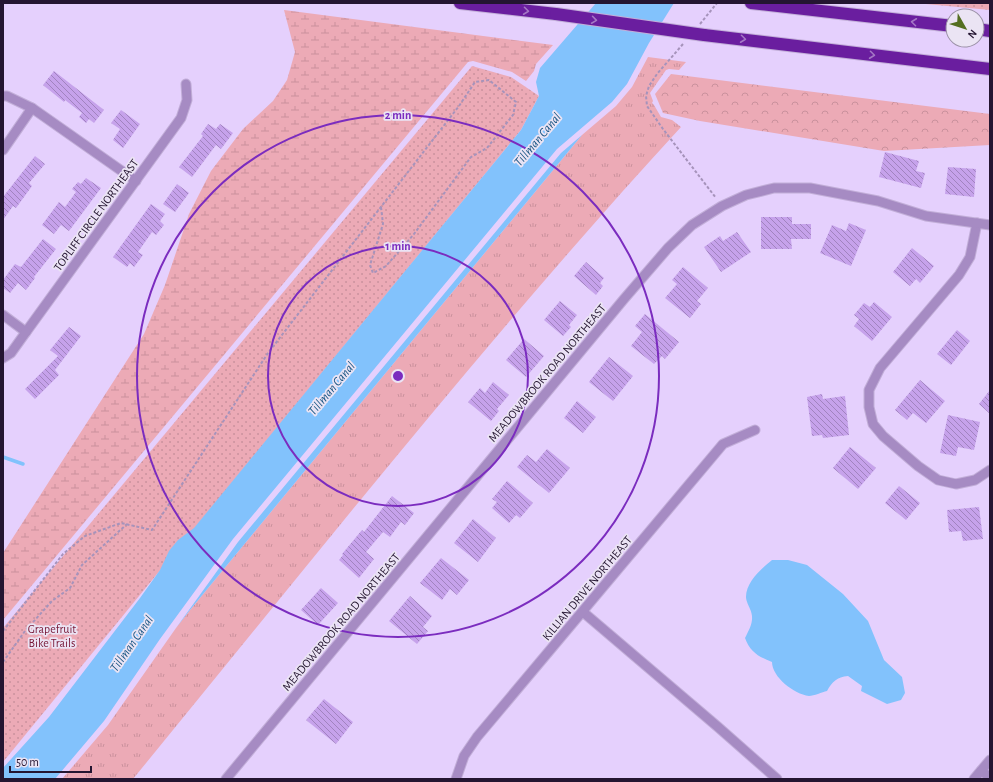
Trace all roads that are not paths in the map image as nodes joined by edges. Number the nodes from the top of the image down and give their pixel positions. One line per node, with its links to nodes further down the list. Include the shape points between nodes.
1 (460, 3): 4 (highway, one-way to 4, bridge, via 701,30)
2 (751, 3): 3 (highway, one-way to 2)
3 (945, 25)
4 (990, 69)
5 (186, 84): 9 (street, TOPLIFF CIRCLE NORTHEAST, via 187,100 180,118)
6 (3, 96): 7 (street)
7 (32, 108): 8 (street); 9 (street)
8 (3, 150)
9 (136, 181): 13 (street, TOPLIFF CIRCLE NORTHEAST)
10 (977, 223): 11 (street, MEADOWBROOK ROAD NORTHEAST); 16 (street, via 970,257 959,275 880,368 869,390 869,407 873,424 883,436 938,480 956,484 975,480); 21 (street, MEADOWBROOK ROAD NORTHEAST, via 926,216 878,201 810,188 774,188 746,195 722,206 692,225 628,294)
11 (990, 225)
12 (3, 315): 13 (street)
13 (26, 332): 14 (street, TOPLIFF CIRCLE NORTHEAST, via 11,353)
14 (3, 358)
15 (755, 430): 17 (street, KILLIAN DRIVE NORTHEAST, via 723,444)
16 (990, 470)
17 (583, 612): 22 (street, KILLIAN DRIVE NORTHEAST, via 478,737 464,756); 23 (street)
18 (990, 760): 19 (street)
19 (981, 771): 20 (street); 24 (street)
20 (990, 777)
21 (226, 779)
22 (456, 779)
23 (777, 779)
24 (974, 779)

